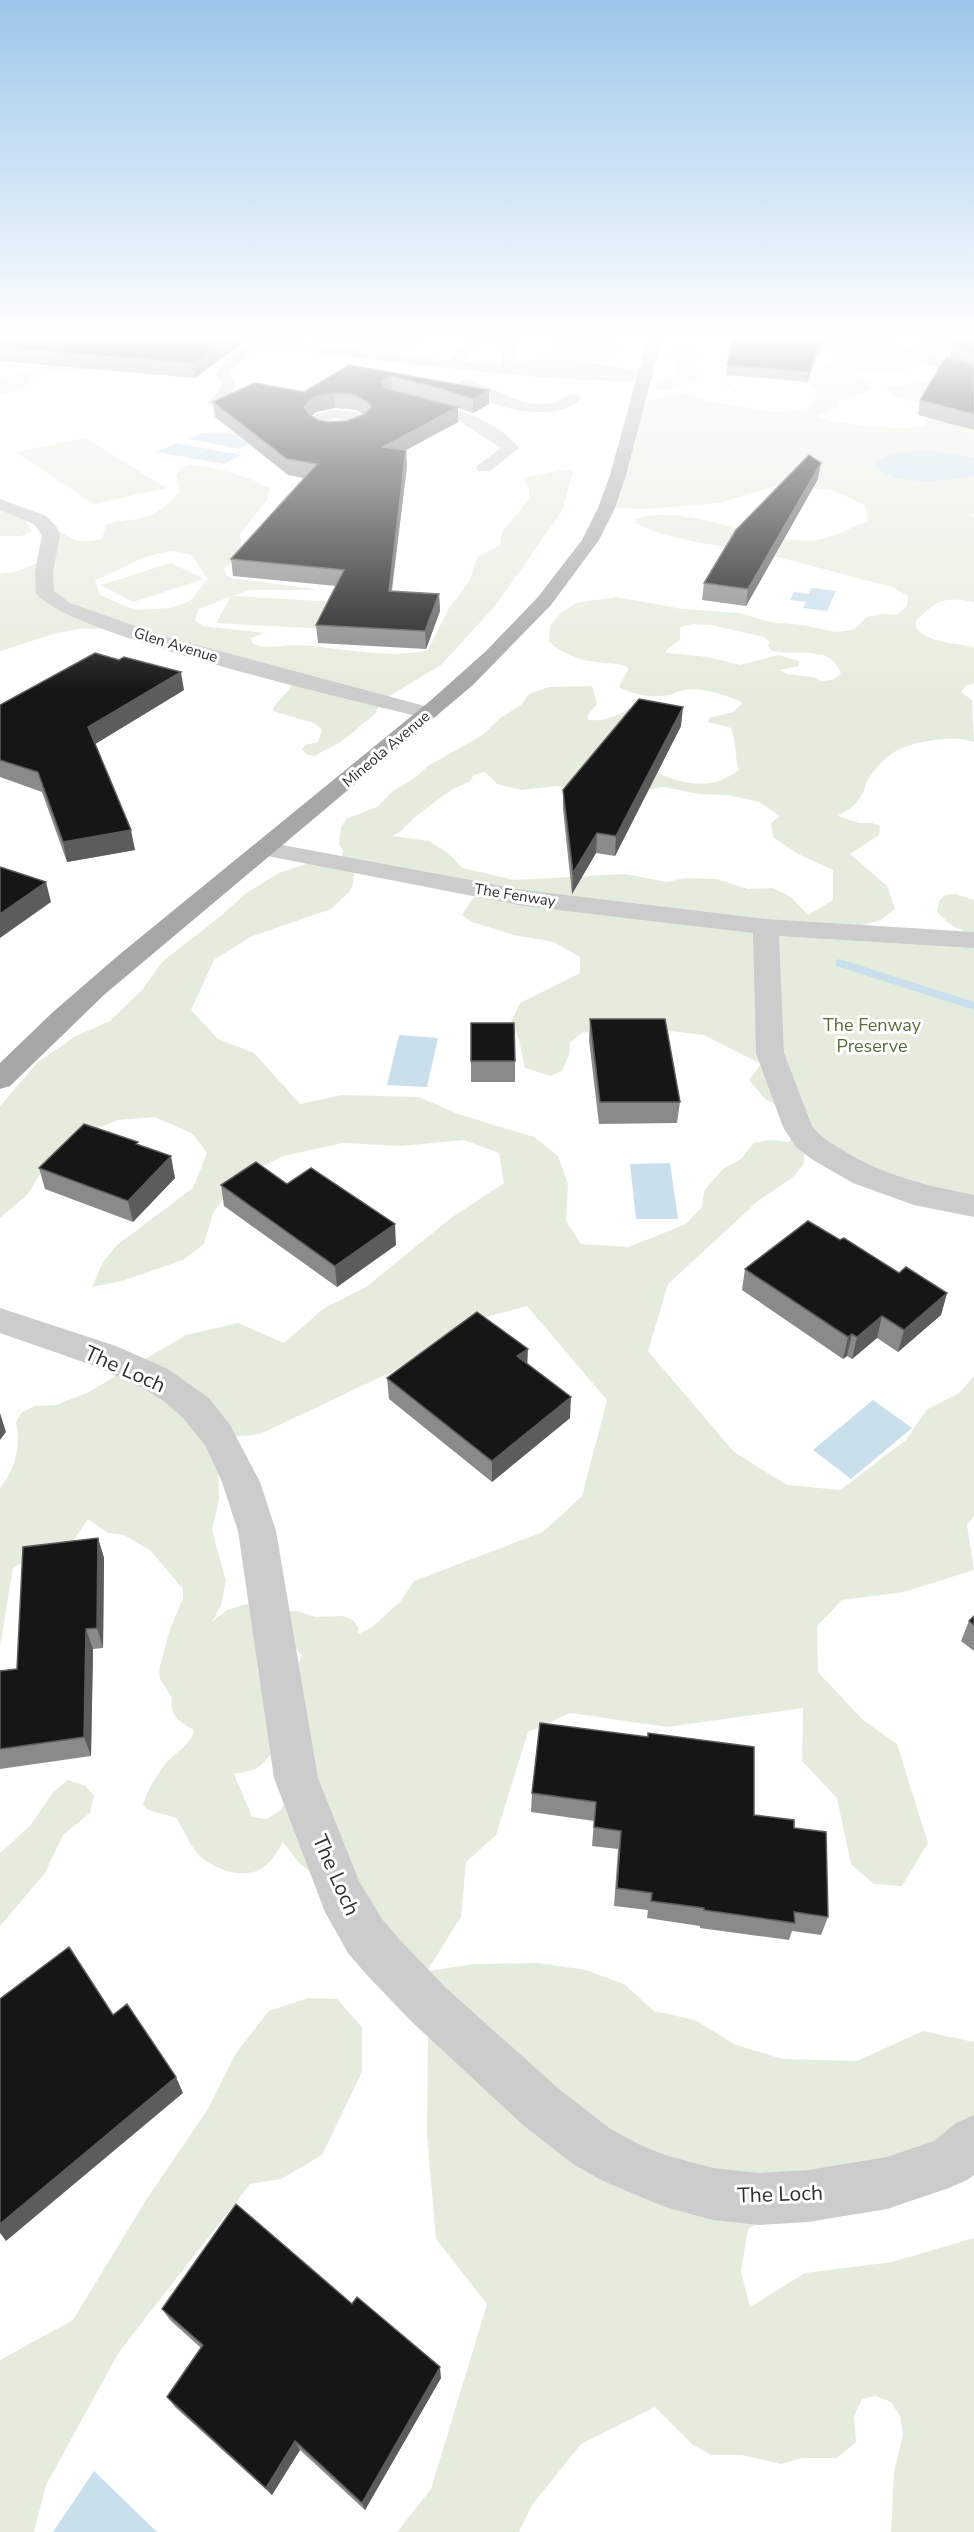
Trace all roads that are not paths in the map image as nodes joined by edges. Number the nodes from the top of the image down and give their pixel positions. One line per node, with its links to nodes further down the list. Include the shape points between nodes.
1 (501, 455): 3 (street)
2 (624, 455): 5 (main road, Mineola Avenue, via 591,539 518,633)
3 (484, 468)
4 (0, 504): 5 (street, Glen Avenue, via 47,526 51,535 44,572 45,593 57,604 117,628 203,654)
5 (429, 713): 6 (main road, Mineola Avenue)
6 (266, 849): 7 (street, The Fenway, via 524,898); 9 (main road, Mineola Avenue, via 134,954 38,1039)
7 (766, 927): 8 (street, The Fenway); 10 (street, via 770,1053 798,1127 807,1140 864,1176 914,1194)
8 (974, 940)
9 (0, 1080)
10 (974, 1206)
11 (0, 1320): 12 (street, The Loch, via 147,1375 197,1408 218,1438 239,1475 257,1531 296,1778 341,1896 365,1936 390,1965 541,2108 621,2163 665,2181 713,2194 759,2199 808,2196 887,2183 949,2162)
12 (974, 2141)

